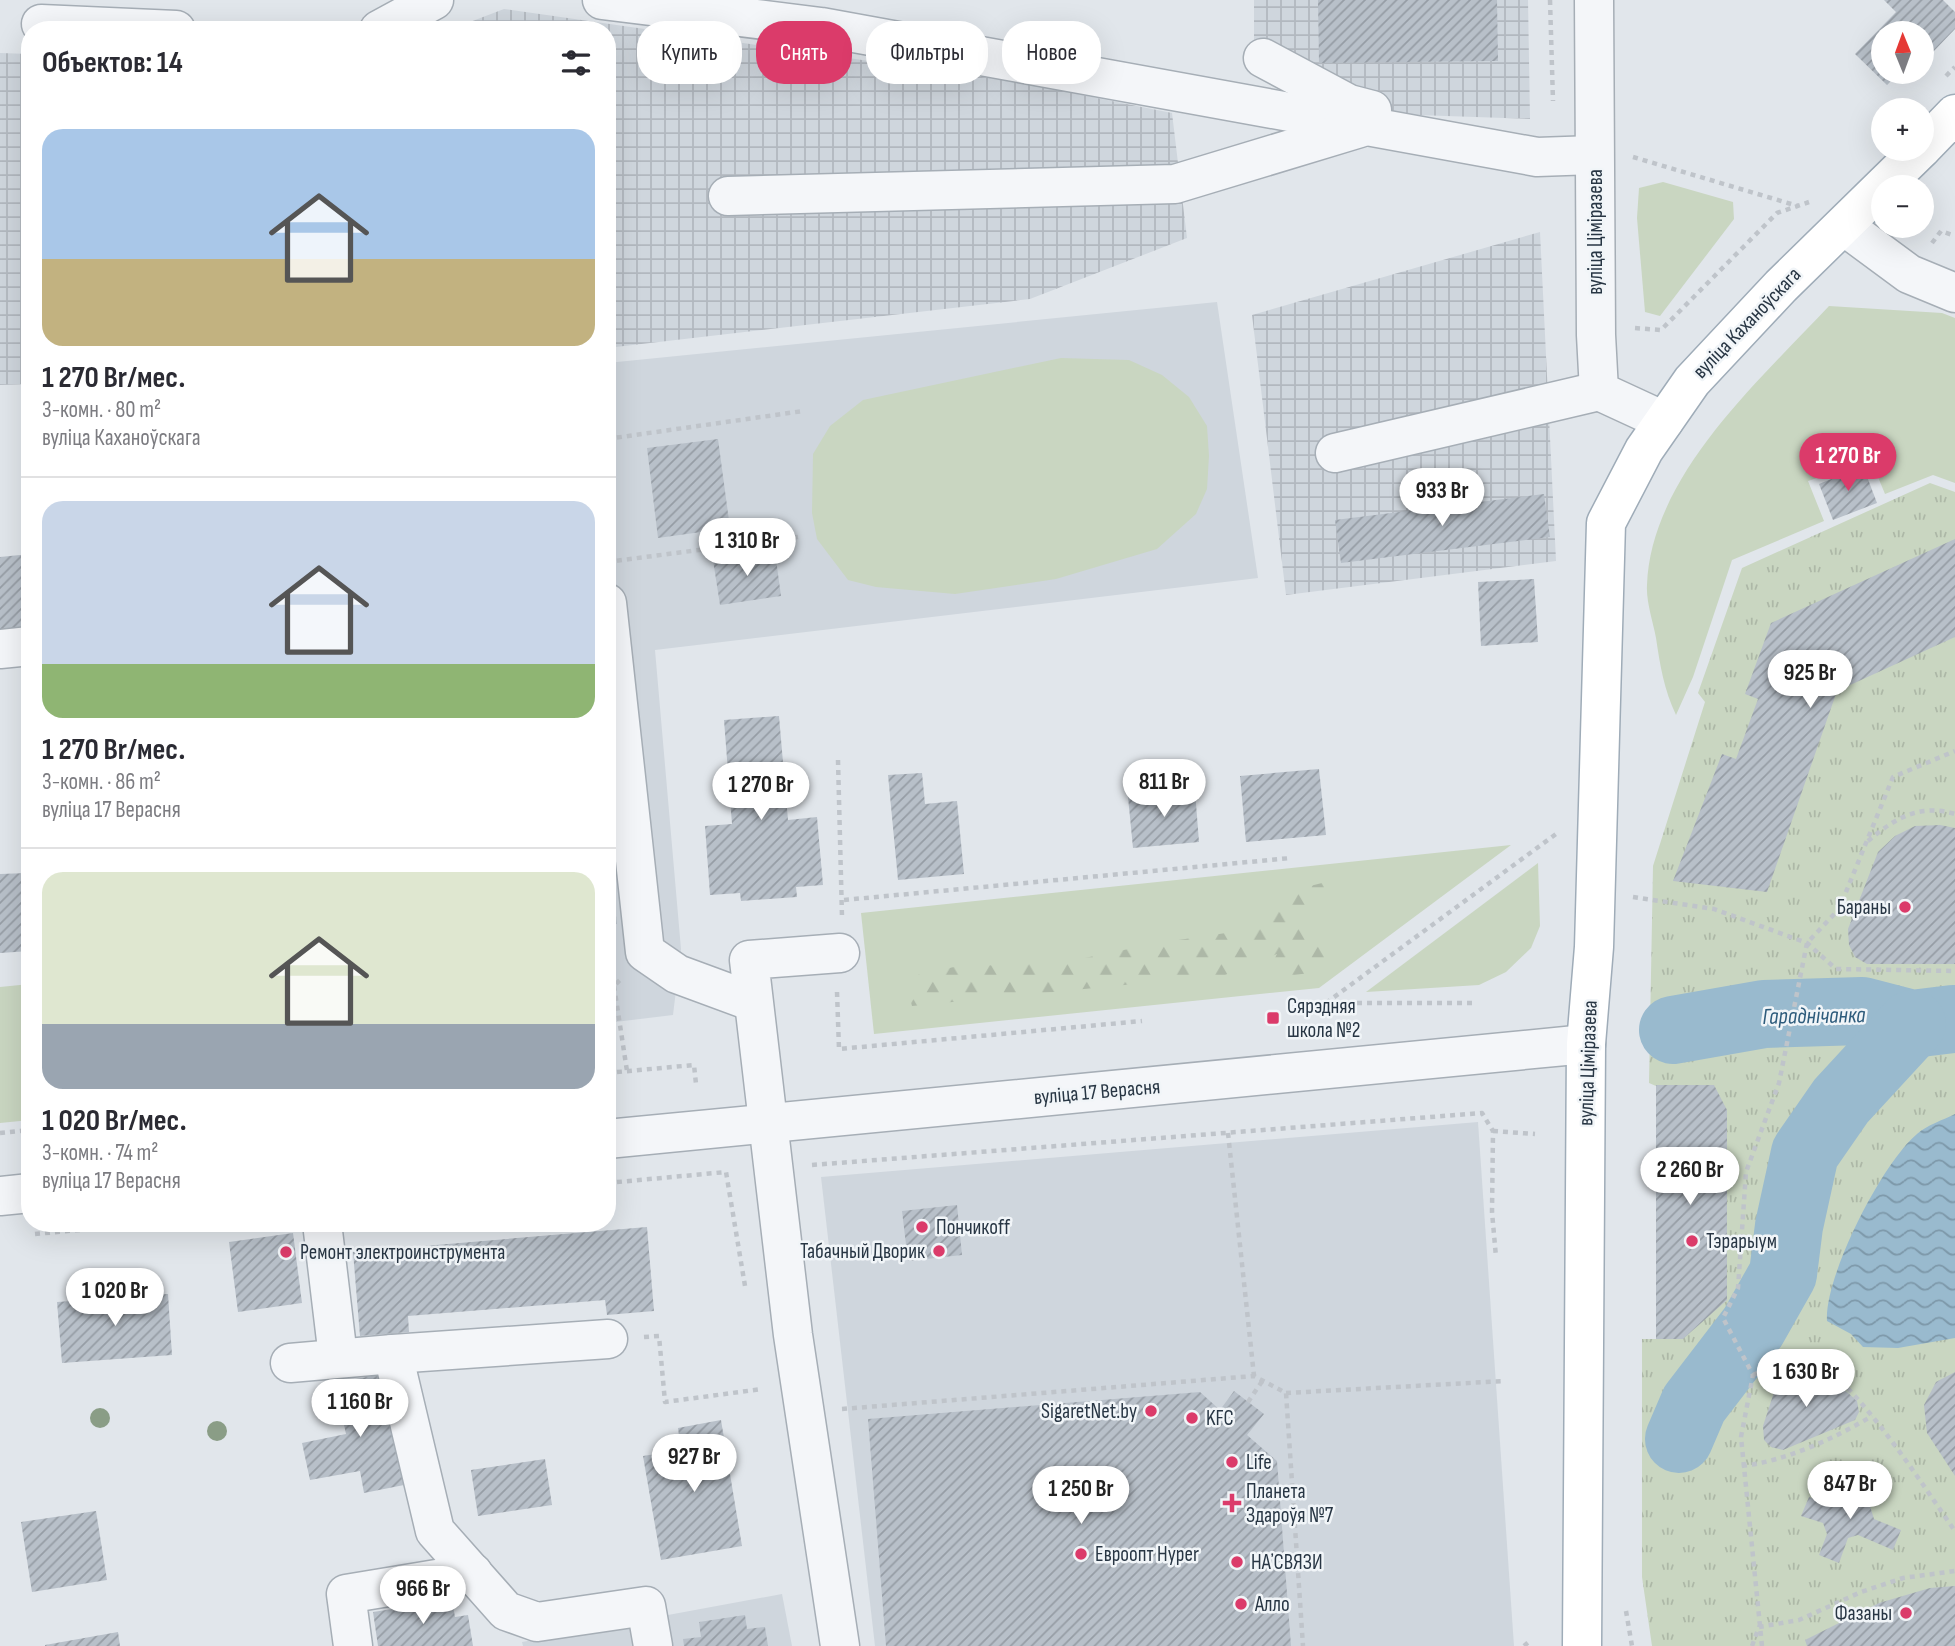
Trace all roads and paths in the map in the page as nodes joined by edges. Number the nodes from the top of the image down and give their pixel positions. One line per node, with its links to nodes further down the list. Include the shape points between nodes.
1 (434, 0): 6 (street)
2 (602, 0): 9 (street, via 821,27)
3 (1550, 0): 5 (path)
4 (1594, 0): 11 (street, вуліца Ціміразева)
5 (1550, 10)
6 (396, 21)
7 (1263, 58): 11 (street, via 1349,104)
8 (1955, 114): 10 (main road, вуліца Каханоўскага)
9 (1366, 126): 11 (street, via 1537,157); 13 (street, via 1175,184)
10 (1934, 135)
11 (1593, 155): 18 (path, via 1798,206 1777,213 1661,330 1636,330); 19 (street, вуліца Ціміразева)
12 (1908, 161): 14 (main road, вуліца Каханоўскага)
13 (727, 196)
14 (1844, 226): 17 (street, via 1909,274); 21 (main road, вуліца Каханоўскага, via 1692,381)
15 (1941, 231): 16 (path)
16 (1955, 236)
17 (1955, 293)
18 (1631, 323)
19 (1599, 391): 21 (street); 23 (street)
20 (803, 411): 22 (path)
21 (1664, 421): 24 (main road, вуліца Каханоўскага)
22 (616, 438)
23 (1335, 453)
24 (1606, 523): 44 (main road, вуліца Ціміразева, via 1594,947)
25 (798, 537): 26 (path)
26 (616, 561)
27 (21, 647): 28 (street)
28 (0, 649)
29 (616, 686): 41 (street, via 645,952 677,974)
30 (1955, 751): 34 (path, via 1893,777)
31 (838, 760): 35 (path, via 844,900)
32 (1955, 814): 34 (path, via 1923,810 1905,814)
33 (1556, 834): 42 (path, via 1326,1003)
34 (1867, 842): 37 (path, via 1839,909)
35 (1291, 858)
36 (1631, 897): 37 (path, via 1714,909)
37 (1807, 943): 39 (path, via 1836,969); 70 (path, via 1779,1083 1746,1172 1738,1287 1724,1320)
38 (840, 953): 41 (street, via 749,960)
39 (1955, 971)
40 (616, 999): 46 (path)
41 (753, 1002): 49 (street)
42 (1477, 1003)
43 (1142, 1020): 45 (path)
44 (1586, 1044): 49 (street, вуліца 17 Верасня); 91 (main road, вуліца Ціміразева)
45 (839, 1049)
46 (627, 1072): 47 (path); 48 (path, via 694,1065)
47 (616, 1073)
48 (696, 1084)
49 (766, 1124): 55 (street, вуліца 17 Верасня); 88 (street)
50 (21, 1131): 52 (path)
51 (1493, 1132): 53 (path, via 1482,1113); 54 (path); 64 (path)
52 (0, 1133)
53 (1228, 1133): 57 (path, via 811,1165); 71 (path)
54 (1535, 1134)
55 (616, 1138)
56 (726, 1172): 58 (path)
57 (812, 1178)
58 (616, 1182)
59 (21, 1194): 60 (street)
60 (0, 1196)
61 (61, 1232): 63 (path)
62 (323, 1232): 68 (street)
63 (29, 1235)
64 (1496, 1257)
65 (659, 1336): 74 (path, via 666,1402)
66 (608, 1339): 67 (street)
67 (393, 1354): 68 (street); 82 (street, via 435,1531)
68 (338, 1357): 69 (street)
69 (290, 1363)
70 (1753, 1375): 78 (path, via 1797,1356 1811,1359 1858,1396); 79 (path, via 1741,1437)
71 (1254, 1376): 72 (path); 76 (path, via 839,1409)
72 (1263, 1380): 75 (path); 77 (path)
73 (1506, 1381): 75 (path)
74 (762, 1389)
75 (1286, 1393): 89 (path)
76 (838, 1397)
77 (1248, 1402)
78 (1872, 1416): 79 (path, via 1764,1463); 80 (path)
79 (1742, 1466): 84 (path)
80 (1955, 1531)
81 (1955, 1571): 84 (path, via 1903,1578 1799,1620)
82 (473, 1573): 86 (street, via 345,1594); 87 (street, via 506,1611 537,1622 646,1606)
83 (1626, 1611): 92 (path)
84 (1759, 1627): 93 (path); 94 (path)
85 (1531, 1640): 90 (path)
86 (353, 1646)
87 (653, 1646)
88 (840, 1646)
89 (1303, 1646)
90 (1524, 1646)
91 (1582, 1646)
92 (1632, 1646)
93 (1752, 1646)
94 (1762, 1646)

